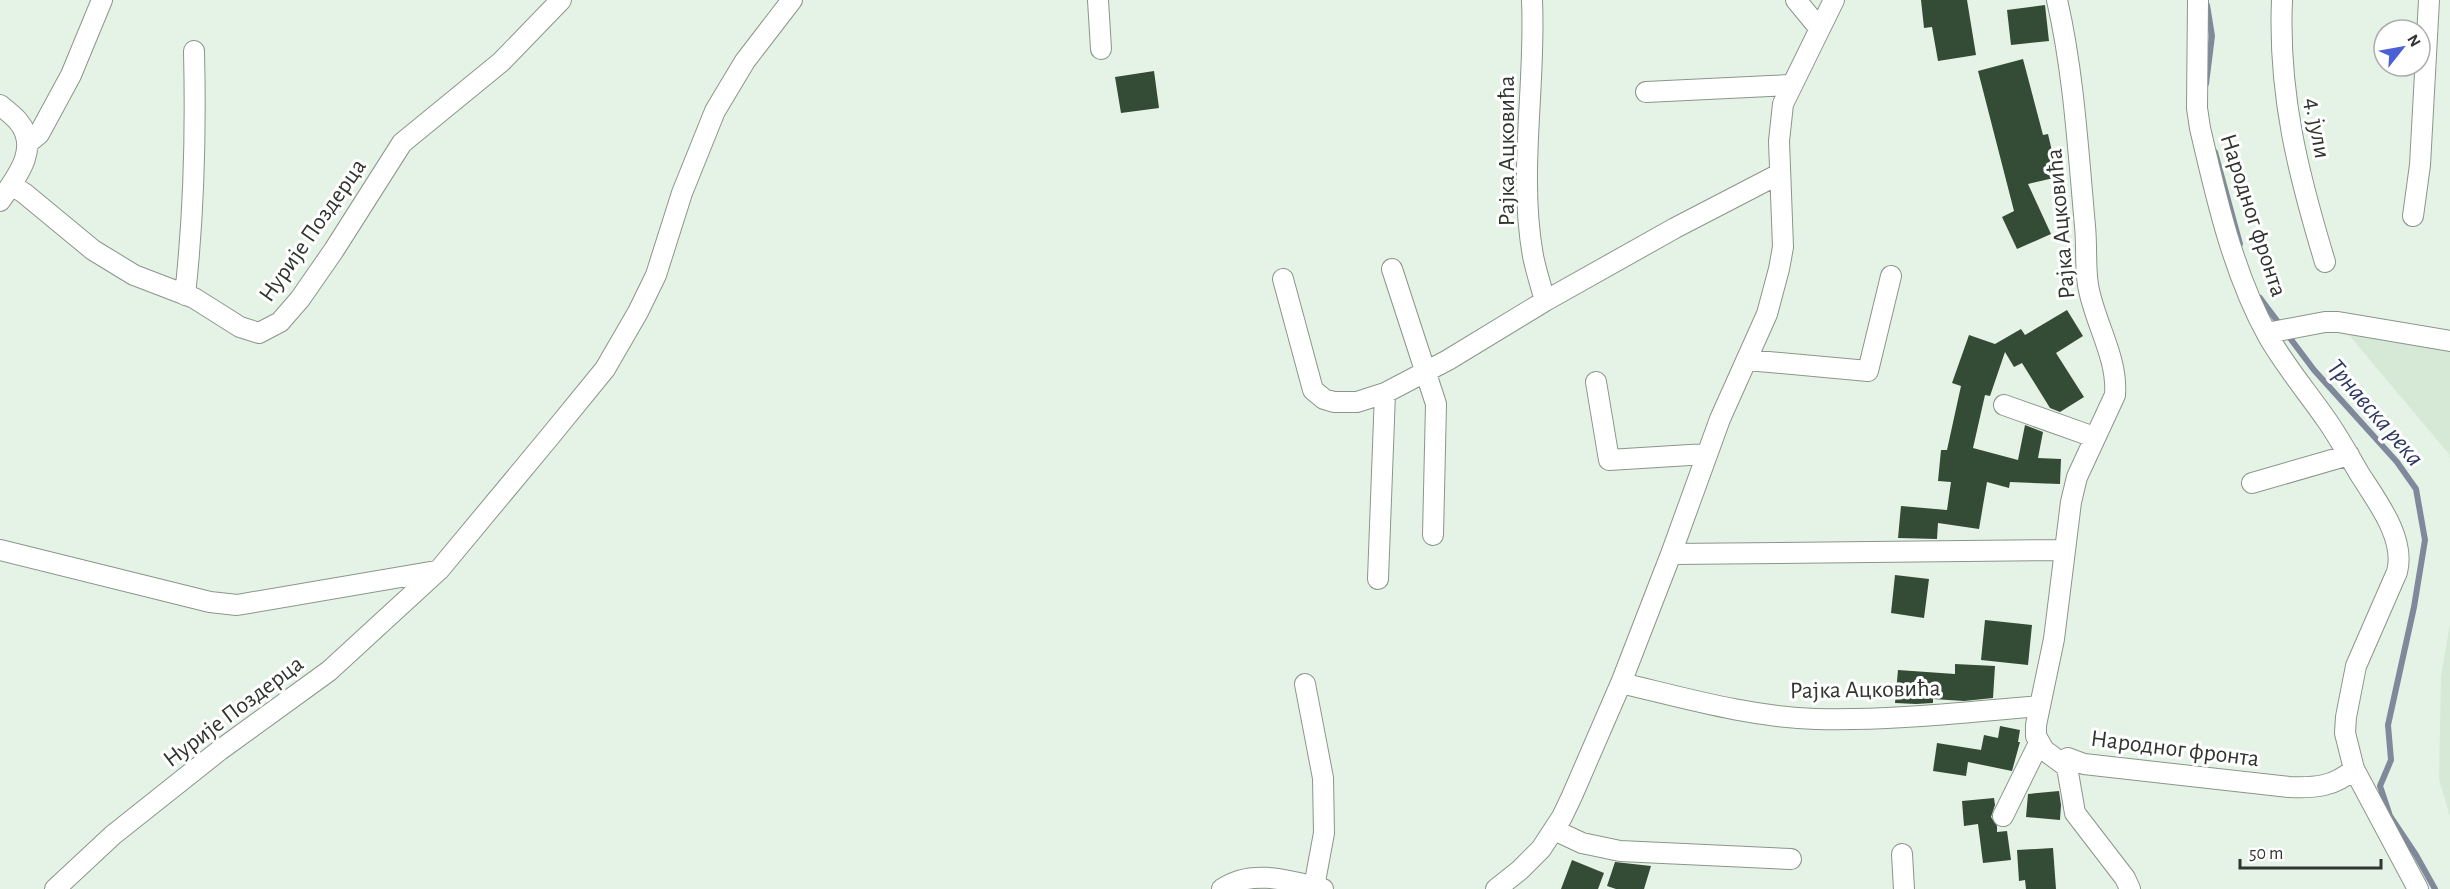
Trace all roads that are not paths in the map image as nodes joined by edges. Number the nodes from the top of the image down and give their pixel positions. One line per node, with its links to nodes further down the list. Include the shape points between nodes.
1 (102, 0): 18 (street, via 71,75 39,134)
2 (561, 0): 26 (street, Нурије Поздерца, via 501,62 402,143 334,250 280,322 259,333 240,327)
3 (792, 0): 43 (street, Нурије Поздерца, via 745,61 715,111 682,193 656,275 615,354)
4 (1098, 0): 13 (street)
5 (1532, 0): 27 (street, Рајка Ацковића, via 1528,185 1533,255)
6 (1796, 0): 12 (street)
7 (1834, 0): 12 (street)
8 (2057, 0): 35 (street, Рајка Ацковића, via 2071,71 2088,283 2116,384 2115,395)
9 (2198, 0): 28 (street, Народног фронта, via 2200,128 2233,249 2250,296)
10 (2282, 0): 22 (street, 4. јули, via 2289,124)
11 (2429, 0): 21 (street, via 2420,165)
12 (1819, 28): 15 (street)
13 (1101, 49)
14 (194, 51): 26 (street, via 196,125)
15 (1791, 86): 16 (street); 19 (street, via 1780,122)
16 (1646, 92)
17 (0, 105): 18 (street, via 19,122)
18 (28, 143): 20 (street, Нурије Поздерца, via 23,168)
19 (1779, 174): 27 (street); 30 (street, via 1783,248 1767,314)
20 (6, 193): 26 (street, Нурије Поздерца, via 24,193 93,250 142,279)
21 (2413, 216)
22 (2325, 262)
23 (1392, 269): 31 (street)
24 (1892, 276): 30 (street, via 1868,371)
25 (1283, 279): 33 (street, via 1316,395 1348,403)
26 (186, 295)
27 (1545, 301): 31 (street)
28 (2272, 332): 29 (street, via 2338,322); 37 (street, Народног фронта)
29 (2450, 341)
30 (1747, 360): 36 (street)
31 (1426, 371): 33 (street); 39 (street, via 1436,404)
32 (1596, 382): 36 (street, via 1609,460)
33 (1385, 393): 44 (street)
34 (2004, 405): 35 (street)
35 (2094, 437): 41 (street, Рајка Ацковића, via 2077,477)
36 (1706, 454): 42 (street)
37 (2349, 455): 38 (street); 50 (street, Народног фронта, via 2384,515 2400,561 2356,666 2350,691 2345,733)
38 (2252, 483)
39 (1433, 535)
40 (0, 550): 43 (street, via 210,602 237,605)
41 (2065, 550): 42 (street); 47 (street, Рајка Ацковића, via 2049,671)
42 (1671, 555): 46 (street)
43 (439, 570): 56 (street, Нурије Поздерца, via 329,671 139,814)
44 (1378, 579)
45 (1305, 684): 55 (street, via 1323,778)
46 (1622, 684): 47 (street, Рајка Ацковића, via 1746,711 1814,719); 52 (street)
47 (2040, 706): 48 (street, Рајка Ацковића, via 2036,725)
48 (2039, 743): 49 (street); 51 (street, Рајка Ацковића)
49 (2062, 761): 50 (street, Народног фронта, via 2068,758 2084,764 2316,788 2334,784); 60 (street, Народног фронта, via 2069,774 2075,813)
50 (2354, 769): 61 (street, Народног фронта)
51 (2003, 816)
52 (1554, 830): 54 (street, via 1582,843 1620,851); 58 (street, via 1541,849)
53 (1902, 854): 59 (street)
54 (1791, 858)
55 (1318, 888): 57 (street, via 1247,877)
56 (55, 889)
57 (1222, 889)
58 (1496, 889)
59 (1904, 889)
60 (2130, 889)
61 (2418, 889)

